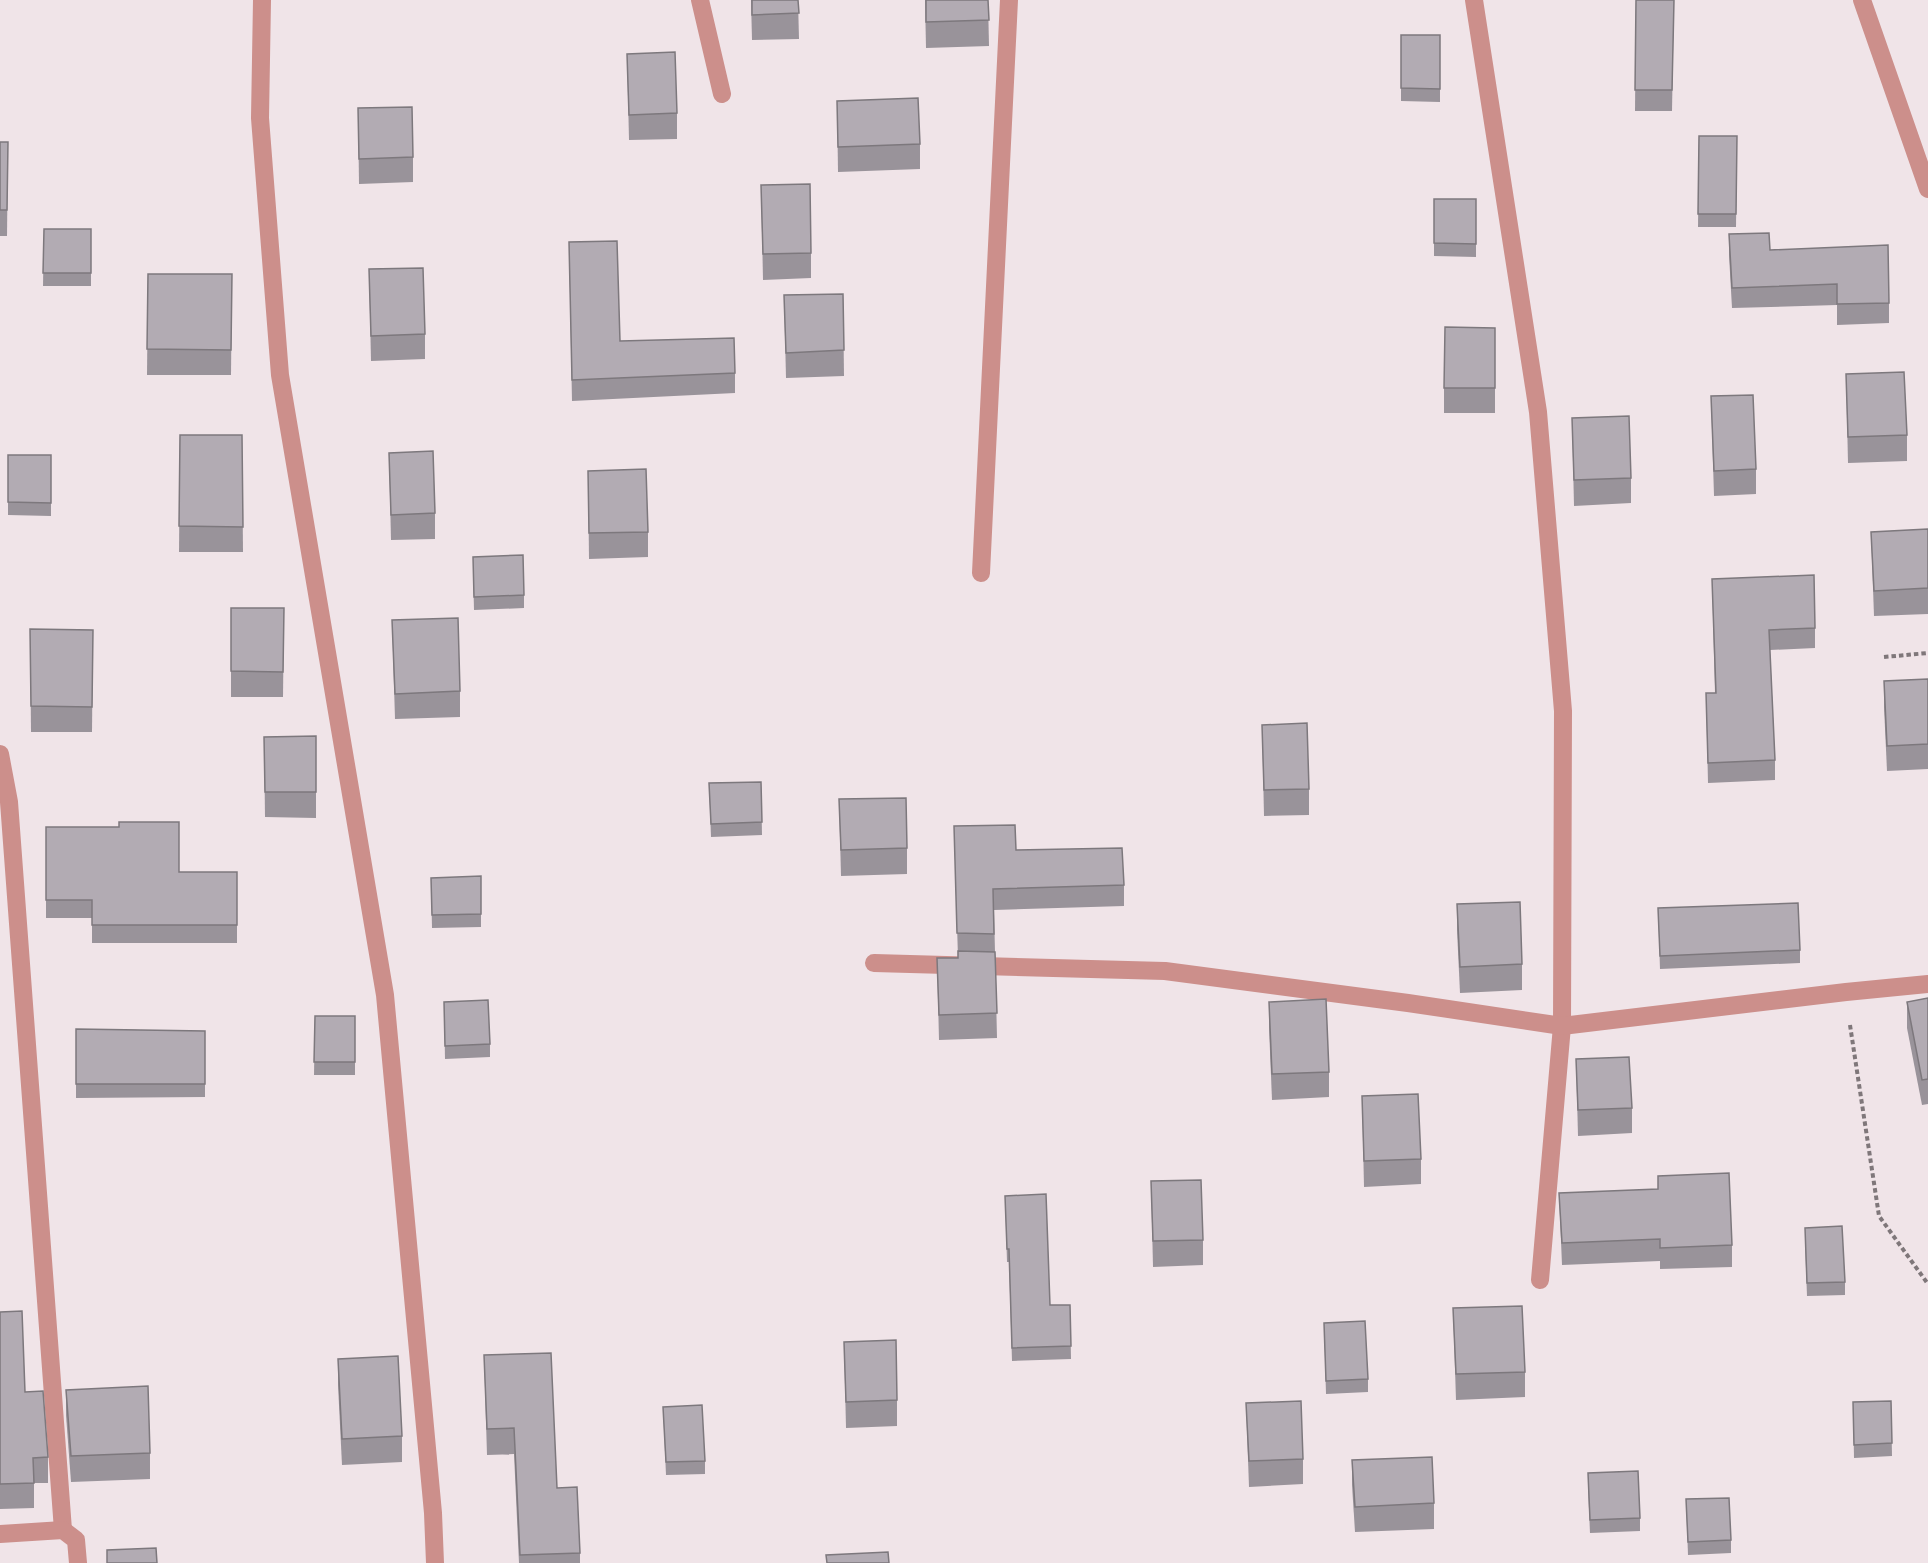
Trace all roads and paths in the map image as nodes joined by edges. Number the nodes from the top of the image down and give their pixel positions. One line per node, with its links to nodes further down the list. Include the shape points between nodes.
1 (262, 0): 21 (street, via 260,118 280,375 385,995)
2 (700, 0): 6 (street)
3 (1009, 0): 8 (street)
4 (1474, 0): 15 (street, via 1538,412 1563,711)
5 (1862, 0): 7 (street)
6 (722, 94)
7 (1928, 189)
8 (981, 573)
9 (1928, 653): 10 (path)
10 (1884, 657)
11 (0, 754): 18 (street, via 9,802)
12 (874, 963): 15 (street, via 1165,970)
13 (1928, 984): 14 (street)
14 (1846, 992): 15 (street); 17 (path, via 1879,1216)
15 (1562, 1026): 16 (street)
16 (1540, 1280)
17 (1928, 1284)
18 (63, 1530): 19 (street); 20 (street, via 76,1540)
19 (0, 1534)
20 (78, 1563)
21 (435, 1563)

